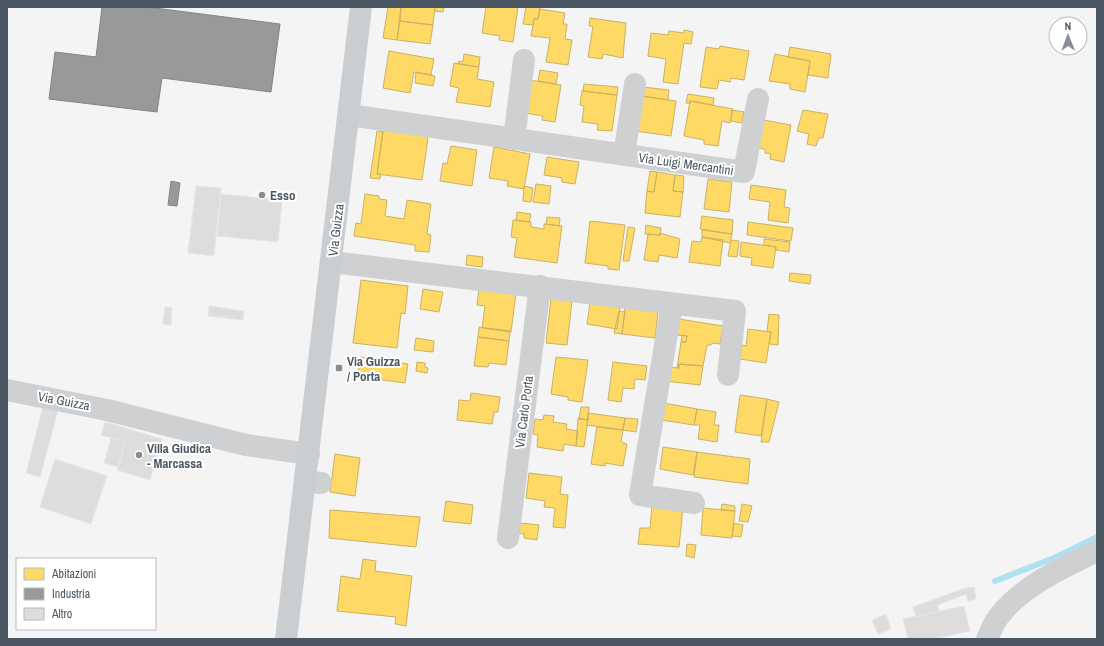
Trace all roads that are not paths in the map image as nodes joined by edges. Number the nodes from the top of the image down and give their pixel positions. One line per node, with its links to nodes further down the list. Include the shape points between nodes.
1 (361, 7): 5 (main road, Via Guizza)
2 (524, 60): 6 (street)
3 (635, 84): 7 (street, Via Luigi Mercantini)
4 (758, 99): 7 (street, Via Luigi Mercantini, via 744,172)
5 (349, 114): 6 (street, Via Luigi Mercantini); 8 (main road, Via Guizza)
6 (514, 139): 7 (street, Via Luigi Mercantini)
7 (624, 155)
8 (332, 262): 9 (street); 13 (main road, Via Guizza)
9 (540, 286): 10 (street); 15 (street, Via Carlo Porta)
10 (672, 304): 11 (street, via 734,311); 14 (street, via 640,495)
11 (728, 375)
12 (7, 390): 13 (street, Via Guizza, via 107,410 246,445)
13 (309, 454): 17 (main road, Via Guizza, via 313,482)
14 (694, 503)
15 (508, 538)
16 (1097, 551): 18 (street, via 1051,574 1023,592 999,615)
17 (286, 639)
18 (987, 639)

